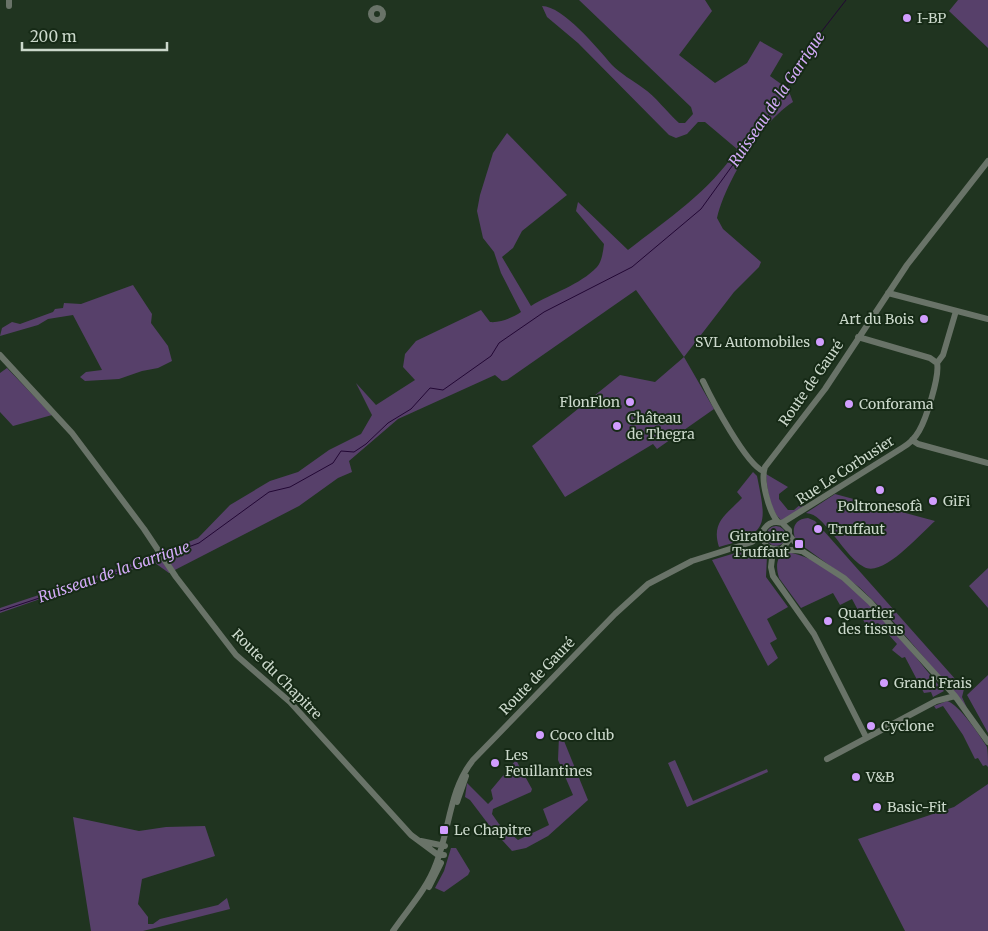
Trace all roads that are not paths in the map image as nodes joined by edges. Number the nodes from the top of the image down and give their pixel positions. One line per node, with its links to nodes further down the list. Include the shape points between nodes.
1 (374, 0): 2 (street)
2 (376, 8)
3 (988, 161): 4 (street, Route de Gauré)
4 (888, 293): 5 (street); 7 (street, Route de Gauré)
5 (956, 311): 6 (street); 9 (street, Rue Le Corbusier, via 943,355)
6 (988, 319)
7 (858, 337): 9 (street, via 930,358); 14 (street, Route de Gauré, via 825,389)
8 (0, 355): 30 (street, Route du Chapitre, via 72,434 236,655 290,702)
9 (937, 363): 11 (street, Rue Le Corbusier, via 937,376 925,417)
10 (703, 382): 14 (street, via 735,437 756,467)
11 (912, 440): 12 (street); 16 (street, Rue Le Corbusier)
12 (985, 463): 13 (street)
13 (988, 470)
14 (763, 471): 15 (street)
15 (769, 505): 17 (street); 18 (street)
16 (797, 516): 17 (street, Rue Le Corbusier); 20 (street, Rue Le Corbusier)
17 (780, 523): 18 (street); 20 (street)
18 (767, 525): 19 (street)
19 (762, 534): 21 (street, Route de Gauré); 22 (street)
20 (790, 535): 23 (street, via 788,544); 25 (street)
21 (744, 545): 22 (street, Route de Gauré); 31 (street, Route de Gauré, via 675,568 642,589 615,614 478,756 461,790)
22 (766, 546): 24 (street)
23 (782, 549): 24 (street); 25 (street)
24 (773, 550): 27 (street, via 772,576 814,634)
25 (802, 551): 26 (street, via 844,578 870,602)
26 (954, 696): 27 (street, via 929,704); 28 (street)
27 (866, 738): 29 (street)
28 (988, 742)
29 (827, 758)
30 (416, 838): 31 (street, via 429,844); 32 (street, Route du Chapitre)
31 (444, 845): 32 (street, Route de Gauré)
32 (442, 855): 33 (street, Route de Gauré)
33 (393, 931)

